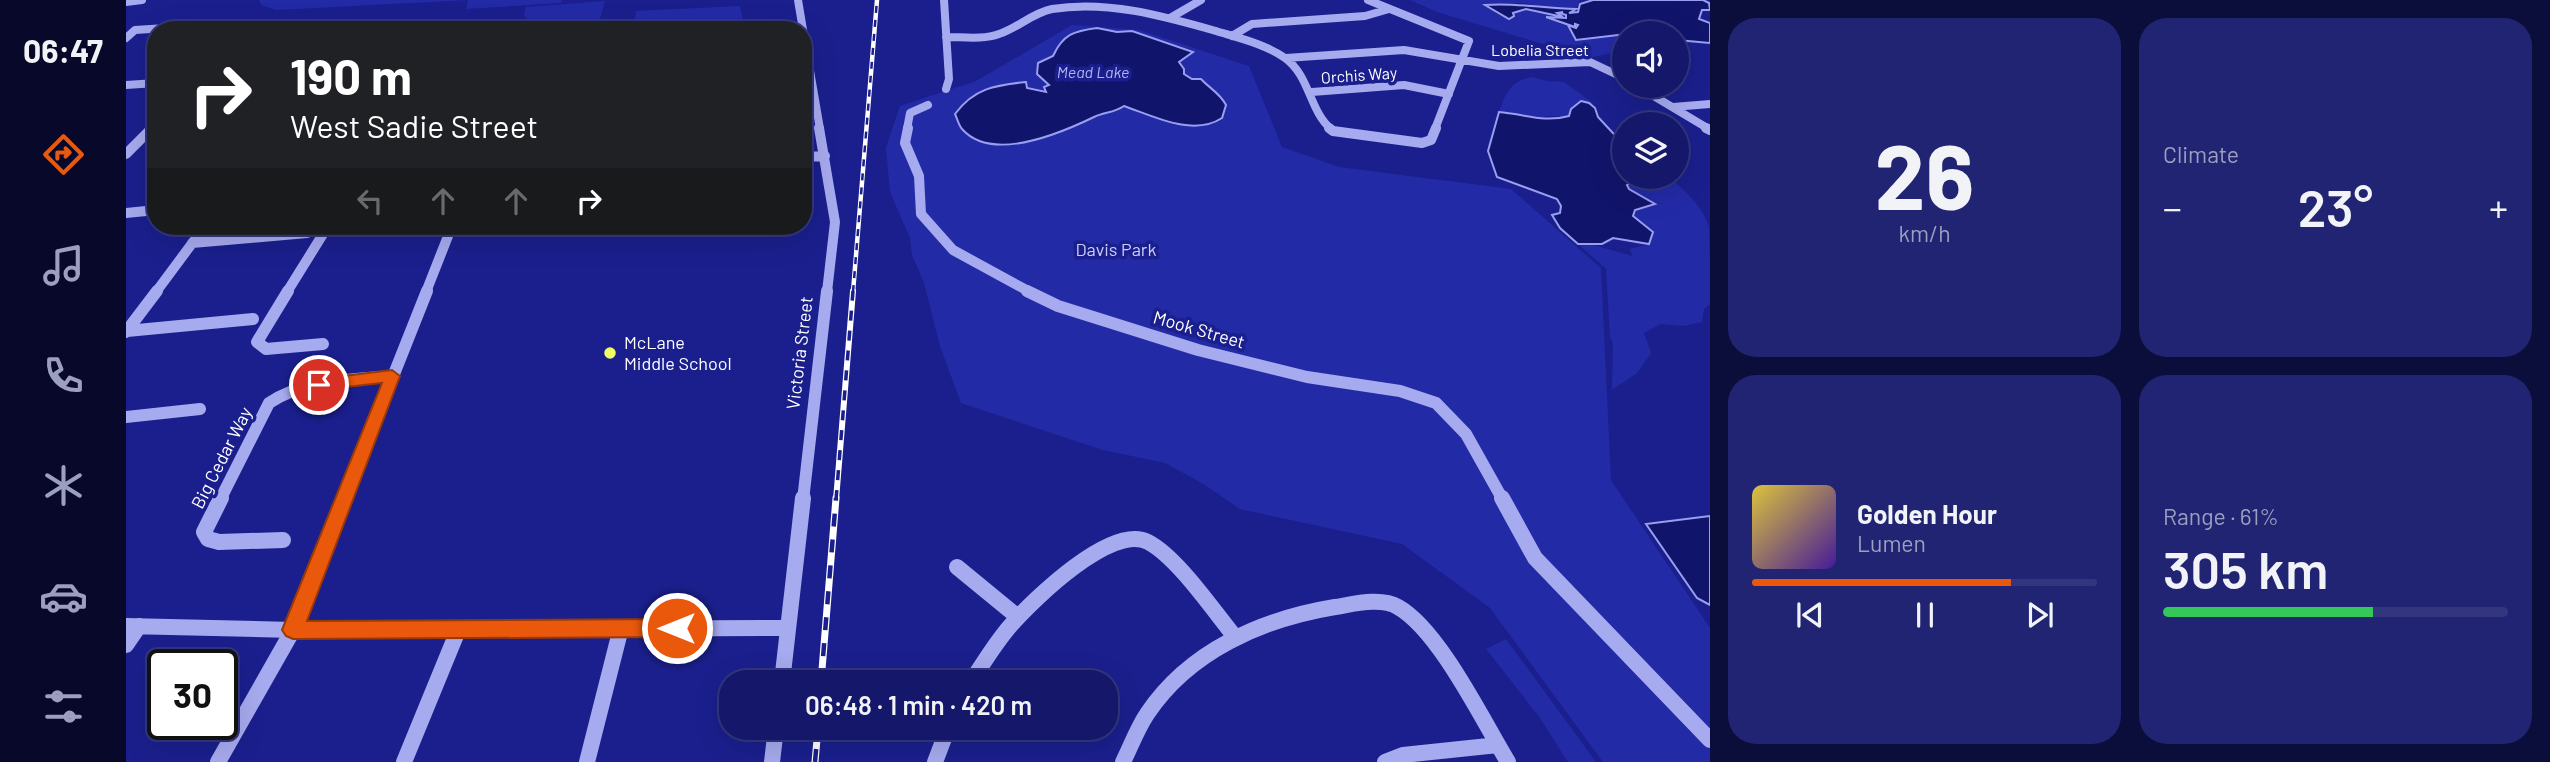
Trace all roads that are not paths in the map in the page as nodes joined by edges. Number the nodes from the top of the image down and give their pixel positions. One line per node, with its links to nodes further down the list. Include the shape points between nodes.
1 (142, 0): 7 (street)
2 (798, 0): 12 (street, Victoria Street)
3 (944, 0): 15 (street)
4 (1043, 0): 10 (street)
5 (1201, 0): 11 (street)
6 (1368, 0): 9 (street)
7 (126, 2)
8 (1117, 3): 10 (street); 11 (street)
9 (1389, 9): 14 (street, via 1365,16 1252,24); 18 (street, via 1467,39 1470,44)
10 (1050, 10): 15 (street, via 998,35)
11 (1170, 18): 14 (street)
12 (802, 21)
13 (147, 30): 16 (street, via 135,30)
14 (1232, 36): 17 (street)
15 (946, 37): 23 (street)
16 (126, 38)
17 (1286, 58): 18 (street, Lobelia Street, via 1404,50); 24 (street, via 1304,73)
18 (1461, 60): 19 (street, Lobelia Street, via 1499,66 1584,61); 25 (street)
19 (1612, 72)
20 (812, 82): 33 (street, Victoria Street)
21 (147, 84): 22 (street)
22 (126, 85)
23 (946, 89)
24 (1312, 92): 25 (street, Orchis Way, via 1404,85); 25 (street, via 1323,125 1333,131 1422,143 1431,139)
25 (1449, 94)
26 (1657, 98): 29 (street)
27 (1710, 104): 29 (street)
28 (928, 105): 63 (street, Mook Street, via 910,113 905,143 919,176 921,214 953,250 1058,306 1198,350 1436,402 1466,434 1535,558)
29 (1672, 107): 30 (street)
30 (1710, 130)
31 (147, 132): 32 (street)
32 (126, 154)
33 (825, 156): 34 (street); 55 (street, Victoria Street, via 835,232)
34 (812, 157)
35 (147, 211): 36 (street)
36 (126, 213)
37 (198, 235): 42 (street)
38 (284, 235): 41 (street)
39 (322, 235): 45 (street, via 257,342 266,349)
40 (448, 235): 46 (street)
41 (261, 237): 42 (street)
42 (192, 243): 44 (street)
43 (253, 319): 44 (street)
44 (126, 332)
45 (323, 344)
46 (392, 376): 49 (street, Big Cedar Way, via 295,388 269,403 204,532 208,539 219,542); 56 (street)
47 (200, 409): 48 (street)
48 (126, 417)
49 (283, 540)
50 (957, 567): 51 (street)
51 (1018, 617): 57 (street, via 1078,565 1124,538 1135,537 1151,543 1171,562); 60 (street)
52 (133, 626): 56 (street); 58 (street)
53 (458, 628): 54 (street); 56 (street); 66 (street)
54 (621, 628): 55 (street); 67 (street)
55 (788, 628): 59 (street, Victoria Street)
56 (293, 630): 65 (street)
57 (1235, 637): 64 (street, via 1320,609 1377,602 1396,605 1421,624); 70 (street, via 1187,669 1147,715)
58 (126, 645)
59 (783, 670)
60 (978, 670)
61 (775, 740): 68 (street)
62 (943, 740): 69 (street)
63 (1710, 740)
64 (1498, 745): 71 (street, via 1403,755); 72 (street)
65 (218, 762)
66 (404, 762)
67 (587, 762)
68 (772, 762)
69 (935, 762)
70 (1124, 762)
71 (1385, 762)
72 (1508, 762)

